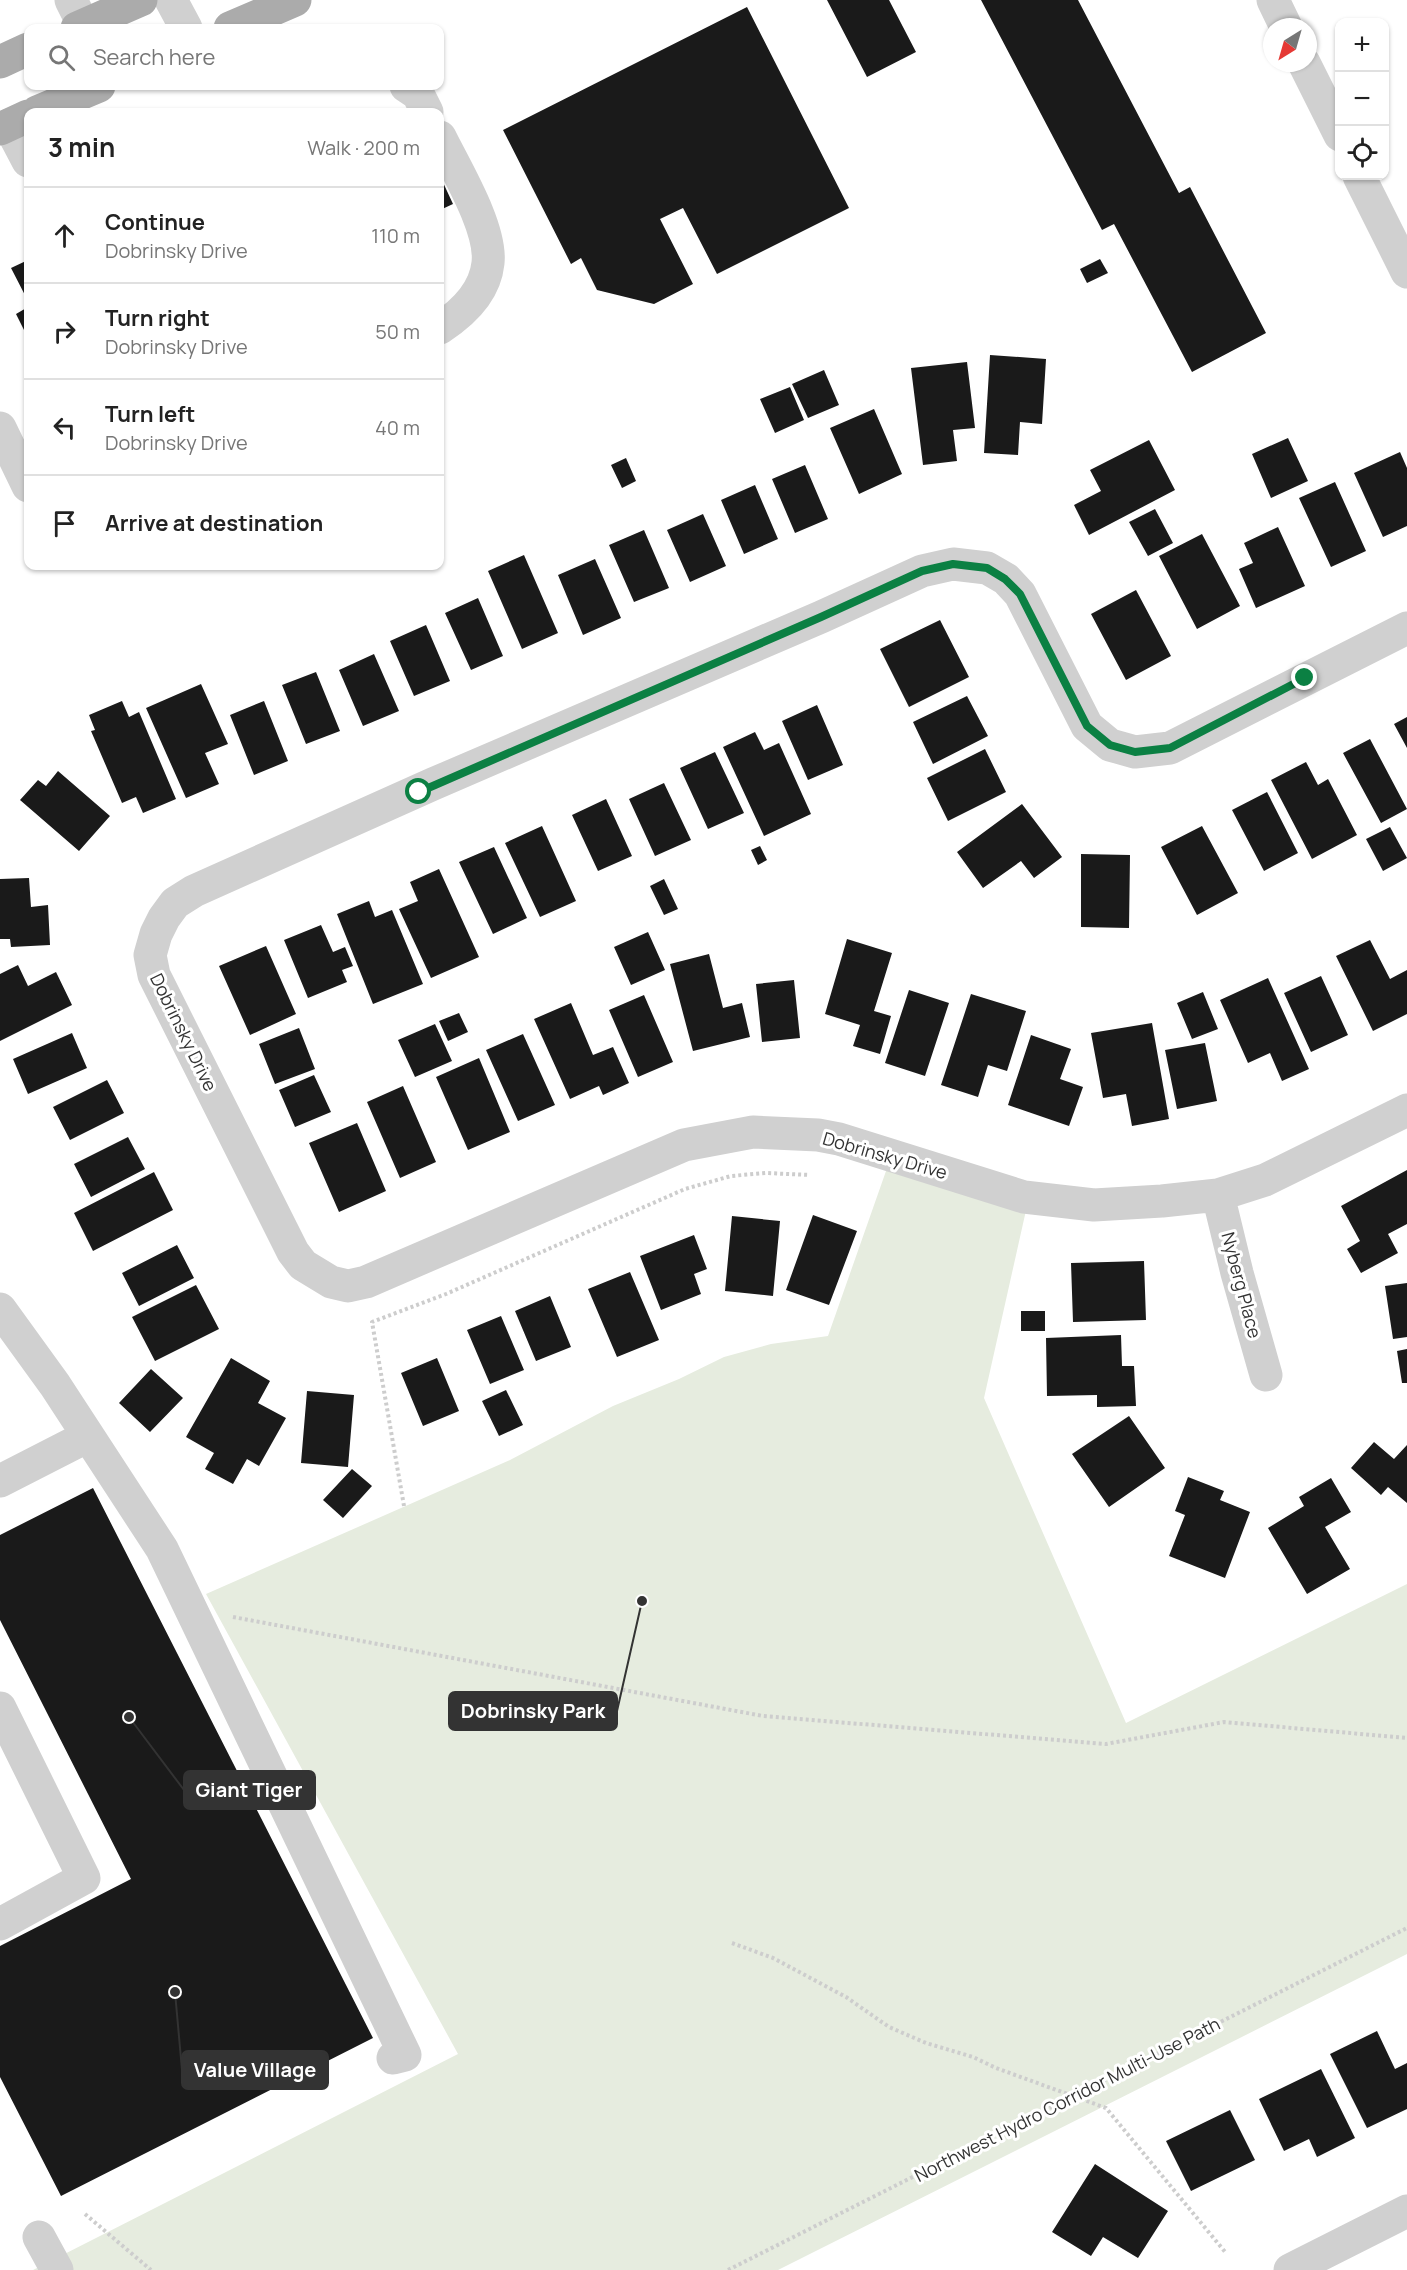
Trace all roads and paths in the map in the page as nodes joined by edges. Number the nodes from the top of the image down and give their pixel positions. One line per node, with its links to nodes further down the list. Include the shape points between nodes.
1 (141, 0): 6 (main road)
2 (171, 0): 7 (street)
3 (295, 0): 8 (main road)
4 (1273, 0): 5 (street)
5 (1282, 18)
6 (79, 21)
7 (184, 24)
8 (239, 24)
9 (24, 52): 10 (main road)
10 (0, 62)
11 (1308, 72): 17 (street)
12 (90, 90): 14 (main road)
13 (412, 90): 15 (street)
14 (49, 108)
15 (425, 108)
16 (19, 121): 18 (street)
17 (1336, 126)
18 (24, 143)
19 (444, 145): 22 (street, via 478,217 488,263 479,291 462,314)
20 (1361, 180): 21 (street)
21 (1407, 272)
22 (444, 325)
23 (0, 428): 24 (street)
24 (24, 478)
25 (1407, 628): 28 (street, Dobrinsky Drive, via 1170,748 1135,752 1110,745 1087,726 1020,594 1005,579 987,568 953,564 922,571 194,891 175,903 164,918 150,955 154,975 293,1252 303,1265 331,1282 348,1286 366,1282 684,1145 753,1132 839,1139 1024,1197 1094,1205)
26 (1407, 1110): 28 (street, Dobrinsky Drive, via 1265,1180)
27 (810, 1175): 33 (path, via 731,1176 685,1189 446,1294 372,1322)
28 (1218, 1195): 30 (street, Nyberg Place)
29 (0, 1309): 31 (street)
30 (1266, 1375)
31 (88, 1436): 32 (street); 34 (street, via 162,1549)
32 (0, 1481)
33 (404, 1506)
34 (191, 1609): 36 (path, via 762,1716 1106,1744 1224,1722); 40 (street, via 405,2055)
35 (0, 1708): 37 (street, via 84,1878)
36 (1407, 1738)
37 (0, 1924)
38 (1407, 1928): 41 (path, Northwest Hydro Corridor Multi-Use Path)
39 (732, 1943): 41 (path, via 773,1958 846,1997 889,2026 926,2043)
40 (393, 2058)
41 (1075, 2095): 45 (path, via 1106,2108); 48 (path, Northwest Hydro Corridor Multi-Use Path)
42 (1407, 2211): 49 (street)
43 (85, 2214): 47 (path)
44 (39, 2237): 46 (street)
45 (1226, 2253)
46 (57, 2270)
47 (151, 2270)
48 (728, 2270)
49 (1290, 2270)

